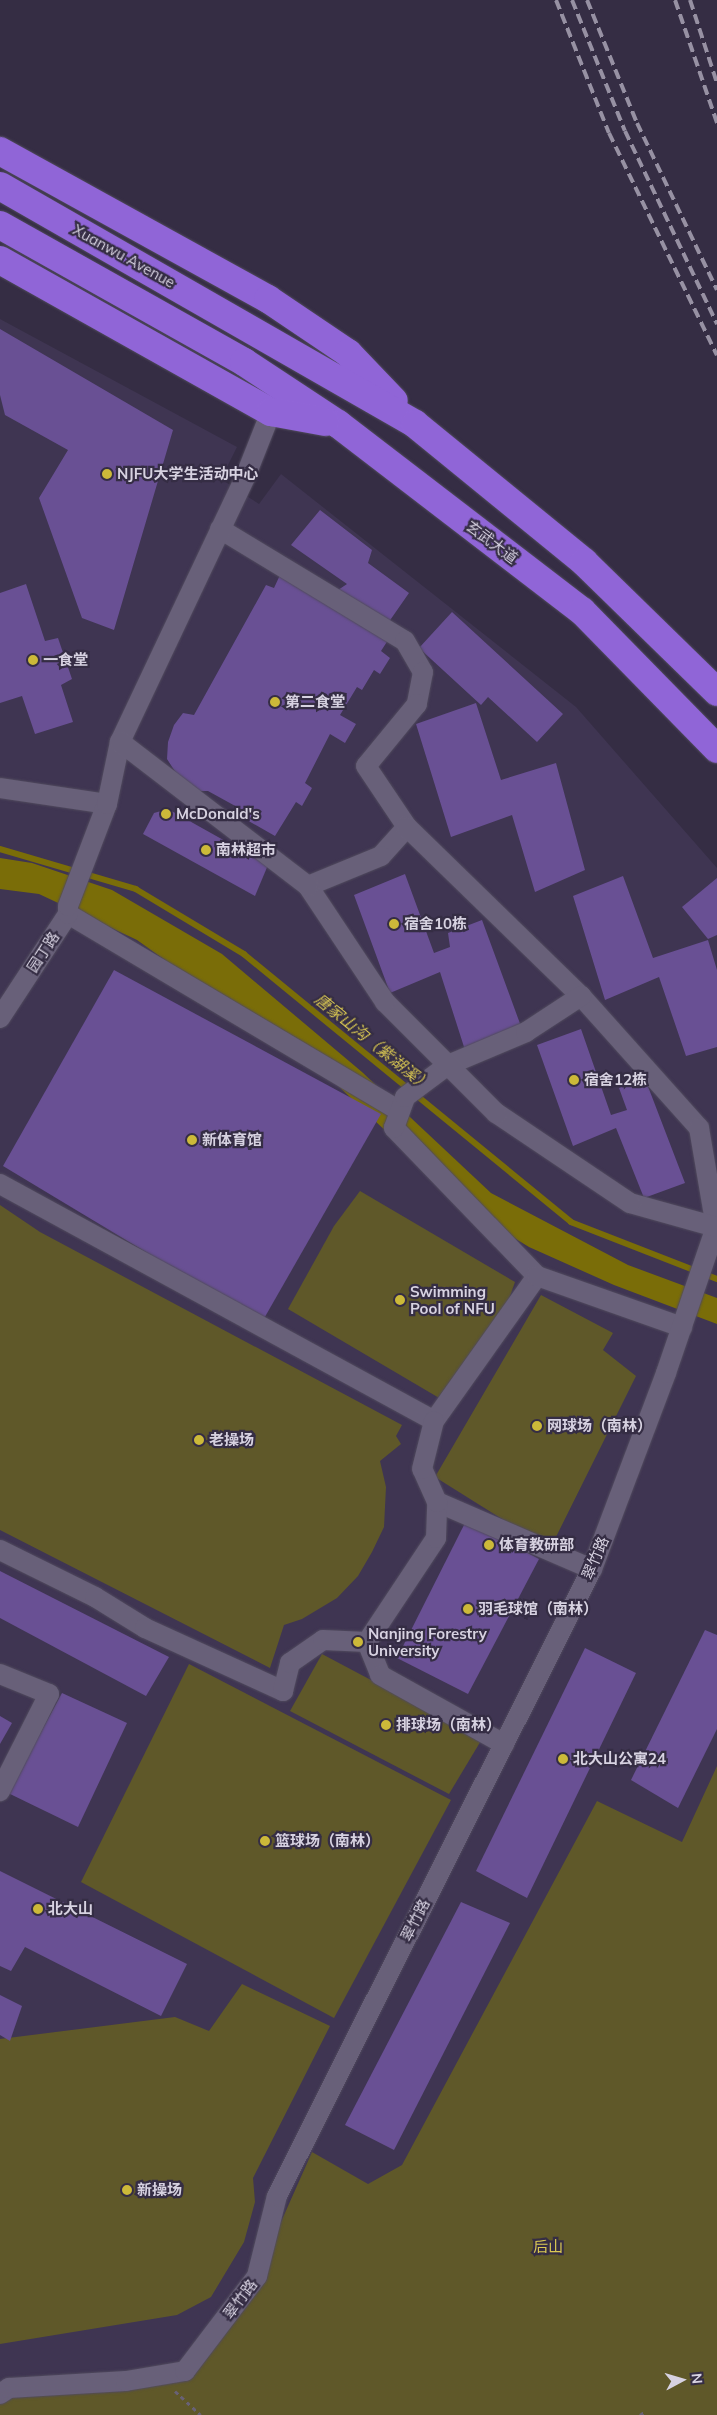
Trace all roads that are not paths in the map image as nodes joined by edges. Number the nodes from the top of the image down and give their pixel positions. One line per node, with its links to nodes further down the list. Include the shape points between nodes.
1 (0, 151): 7 (highway, via 268,299 348,354)
2 (0, 186): 7 (highway, Xuanwu Avenue)
3 (0, 225): 6 (highway, 玄武大道, via 244,362)
4 (0, 260): 5 (highway)
5 (271, 412): 6 (highway); 8 (lane, 园丁路)
6 (338, 424): 11 (highway, 玄武大道, via 582,611)
7 (416, 424): 9 (highway, via 584,562)
8 (220, 529): 10 (lane, 园丁路); 14 (lane, via 405,641 423,672 417,704 366,766)
9 (717, 692)
10 (120, 742): 13 (lane, 园丁路); 15 (lane)
11 (717, 749)
12 (0, 788): 13 (lane)
13 (107, 804): 16 (lane, 园丁路, via 76,883)
14 (407, 827): 15 (lane, via 381,856); 17 (lane)
15 (308, 886): 19 (lane, via 385,1002)
16 (68, 914): 18 (lane, 园丁路); 20 (lane)
17 (581, 996): 19 (lane, via 526,1032); 22 (lane, via 699,1128)
18 (0, 1018)
19 (448, 1065): 20 (lane, via 422,1084); 22 (lane, via 496,1113 630,1203)
20 (403, 1104): 23 (lane, via 394,1128)
21 (0, 1184): 25 (lane)
22 (716, 1227): 24 (lane, 翠竹路)
23 (537, 1276): 24 (lane); 25 (lane)
24 (682, 1328): 28 (lane, 翠竹路)
25 (434, 1421): 26 (lane, via 422,1469)
26 (437, 1502): 28 (lane); 29 (lane, via 436,1538)
27 (0, 1550): 29 (lane, via 94,1597 145,1628 283,1691 290,1663 323,1640)
28 (592, 1569): 31 (lane, 翠竹路)
29 (367, 1642): 31 (lane, via 380,1675)
30 (0, 1674): 32 (lane, via 49,1694)
31 (504, 1744): 33 (lane, 翠竹路, via 277,2196 258,2276 185,2371 126,2381 9,2388)
32 (0, 1791)
33 (0, 2394)

